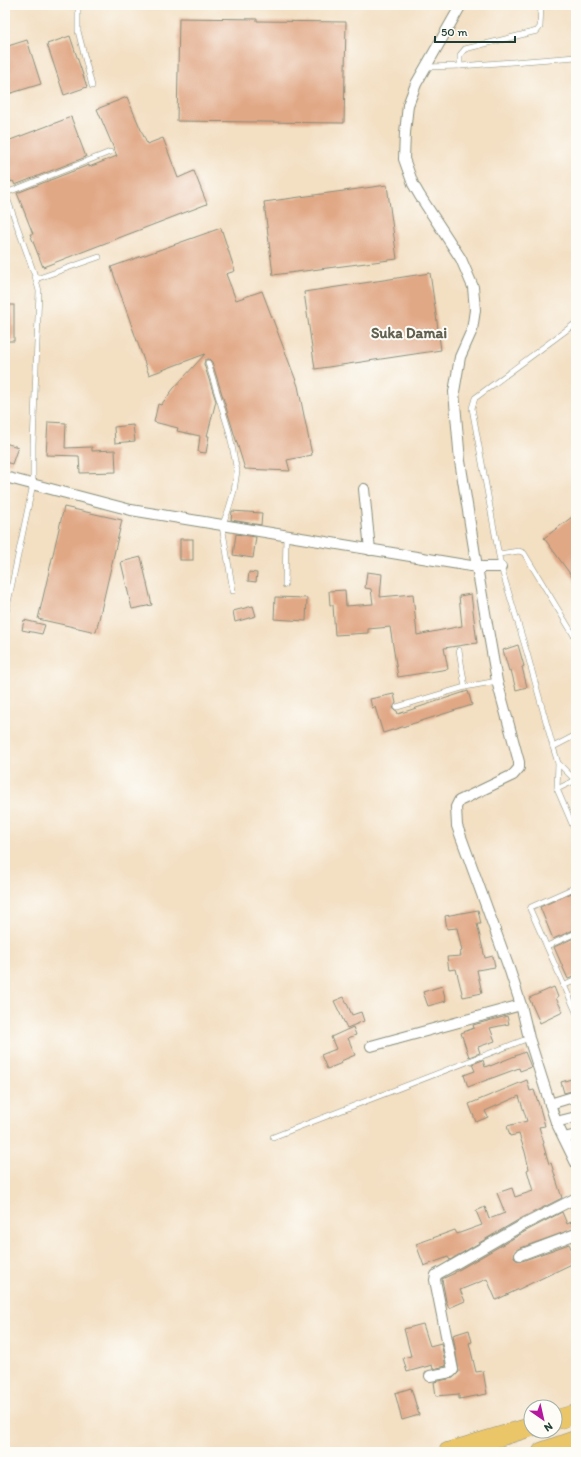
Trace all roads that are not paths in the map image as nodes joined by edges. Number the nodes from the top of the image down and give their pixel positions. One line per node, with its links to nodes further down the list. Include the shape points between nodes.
1 (78, 5): 7 (lane, via 78,31)
2 (461, 5): 6 (street)
3 (542, 5): 5 (lane, via 540,27 537,31 465,49 460,54)
4 (576, 58): 5 (lane)
5 (460, 66): 6 (lane)
6 (425, 67): 21 (street, via 408,105 404,159 413,184 461,259 473,287 475,310 472,330 460,357 454,392 460,461)
7 (92, 86)
8 (110, 152): 9 (lane)
9 (5, 192): 11 (lane)
10 (99, 257): 11 (lane)
11 (36, 280): 15 (lane, via 39,291)
12 (576, 323): 20 (lane, via 475,398 473,404)
13 (208, 363): 17 (lane, via 229,431 237,471 234,491)
14 (5, 477): 15 (street)
15 (33, 484): 17 (street, via 131,510); 25 (lane)
16 (364, 489): 19 (street)
17 (222, 526): 18 (street); 24 (lane)
18 (286, 536): 19 (street); 23 (lane)
19 (370, 550): 21 (street)
20 (499, 554): 22 (lane); 26 (lane, via 519,551 524,553)
21 (477, 567): 22 (street); 28 (street)
22 (501, 567): 32 (lane)
23 (285, 585)
24 (233, 591)
25 (5, 617)
26 (576, 639)
27 (459, 650): 29 (lane)
28 (497, 681): 29 (lane); 42 (street, via 519,768 513,775 459,801 456,807 457,826)
29 (465, 687): 30 (lane)
30 (397, 707)
31 (576, 735): 32 (lane)
32 (553, 747): 33 (lane)
33 (558, 763): 34 (lane); 35 (lane)
34 (576, 780): 35 (lane)
35 (557, 789): 36 (lane)
36 (576, 833)
37 (576, 887): 39 (lane, via 531,907 530,912)
38 (576, 933): 39 (lane)
39 (547, 946): 41 (lane)
40 (576, 980): 41 (lane)
41 (563, 986): 43 (lane)
42 (521, 1005): 44 (street); 45 (street)
43 (576, 1012)
44 (529, 1038): 47 (street); 51 (lane)
45 (371, 1046)
46 (576, 1096): 47 (street)
47 (550, 1104): 49 (street)
48 (576, 1117): 49 (street)
49 (556, 1122): 52 (street)
50 (576, 1135): 52 (street)
51 (273, 1137)
52 (564, 1138): 53 (street)
53 (576, 1163)
54 (576, 1198): 57 (street, via 436,1275 453,1370)
55 (576, 1234): 56 (street)
56 (520, 1254)
57 (430, 1376)
58 (576, 1414): 59 (highway)
59 (563, 1418)
60 (523, 1429): 62 (highway)
61 (576, 1440): 63 (highway)
62 (448, 1452)
63 (542, 1452)

